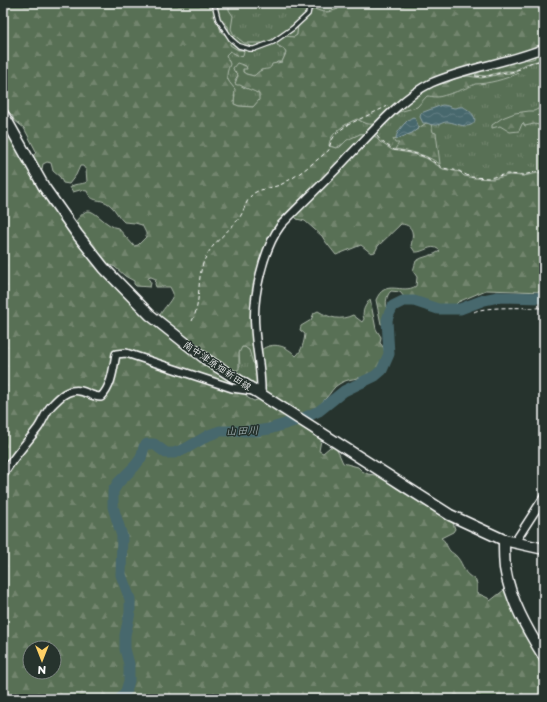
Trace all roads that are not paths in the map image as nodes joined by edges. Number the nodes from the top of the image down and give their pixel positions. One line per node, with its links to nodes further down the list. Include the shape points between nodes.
1 (214, 3): 2 (lane, via 218,19 231,39 239,46 254,49 273,42 306,18)
2 (310, 3)
3 (544, 48): 5 (street, via 530,54 469,69 416,92 372,131 281,225 265,257 255,298 254,315 262,382)
4 (3, 114): 5 (main road, 南中津原畑新田線, via 44,187 104,268 150,316 207,360)
5 (259, 393): 6 (street, via 232,388 126,353 116,354 106,392 101,397 96,397 80,389 62,396 51,406 40,426); 8 (main road, 南中津原畑新田線, via 450,515)
6 (3, 475)
7 (544, 497): 9 (street)
8 (504, 540): 9 (main road, 南中津原畑新田線); 11 (main road, via 505,568 514,601)
9 (515, 542): 10 (main road, 南中津原畑新田線)
10 (544, 549)
11 (544, 657)

